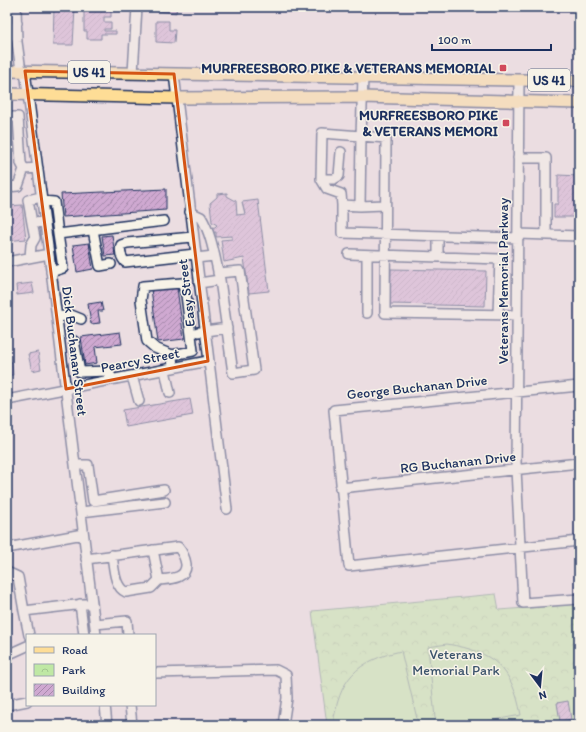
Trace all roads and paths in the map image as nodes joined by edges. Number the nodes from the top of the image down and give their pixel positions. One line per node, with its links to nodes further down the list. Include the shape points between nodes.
1 (16, 7): 3 (street, Dick Buchanan Street)
2 (137, 7): 7 (street)
3 (17, 23): 4 (street); 6 (street, Dick Buchanan Street, via 17,42)
4 (7, 39)
5 (7, 71): 6 (main road, US 41)
6 (23, 71): 7 (main road, US 41); 13 (street, Dick Buchanan Street)
7 (132, 73): 8 (main road, US 41)
8 (174, 74): 9 (main road, US 41); 15 (street, Easy Street)
9 (363, 77): 10 (main road, US 41); 14 (street)
10 (519, 80): 11 (main road, US 41); 16 (street, Veterans Memorial Parkway)
11 (579, 81)
12 (7, 94): 13 (main road)
13 (28, 94): 15 (main road); 23 (street, Dick Buchanan Street)
14 (362, 97): 15 (main road); 16 (main road); 20 (street)
15 (177, 98): 30 (street, Easy Street)
16 (519, 102): 17 (main road); 21 (street, Veterans Memorial Parkway)
17 (579, 103)
18 (7, 117): 22 (street, via 18,117 21,164)
19 (342, 134): 20 (street); 24 (street, via 339,176 334,180); 24 (street, via 322,133)
20 (361, 136): 27 (street, via 386,138); 29 (street)
21 (518, 158): 37 (street, via 546,158); 39 (street, Veterans Memorial Parkway)
22 (24, 168): 23 (street); 25 (street, via 18,186)
23 (38, 168): 26 (street, Dick Buchanan Street)
24 (321, 179): 28 (street, via 327,189 341,194)
25 (7, 187)
26 (42, 199): 32 (street, Dick Buchanan Street); 33 (street, via 28,200); 35 (street, via 54,202)
27 (384, 205): 29 (street); 36 (street)
28 (342, 206): 29 (street); 36 (street, via 342,233)
29 (360, 206)
30 (190, 212): 41 (street, Easy Street); 46 (street, via 201,216 207,226)
31 (164, 221): 34 (street)
32 (45, 222): 33 (street); 42 (street, Dick Buchanan Street)
33 (32, 223): 48 (street, via 35,238 31,245)
34 (93, 230): 35 (street); 51 (street, via 100,266)
35 (58, 234): 52 (street, via 63,268)
36 (385, 235): 38 (street); 47 (street)
37 (546, 235): 39 (street); 40 (street)
38 (438, 236): 39 (street); 49 (street)
39 (518, 236): 58 (street, Veterans Memorial Parkway)
40 (579, 236)
41 (193, 237): 45 (street, Easy Street); 45 (street, via 127,243 121,244 120,249 125,262)
42 (49, 254): 48 (street); 52 (street, Dick Buchanan Street)
43 (349, 254): 44 (street)
44 (367, 255): 47 (street); 56 (street)
45 (196, 256): 46 (street); 54 (street, Easy Street)
46 (214, 256): 53 (street)
47 (385, 256): 49 (street); 57 (street, via 385,313)
48 (30, 257): 50 (street)
49 (438, 257): 57 (street, via 500,259)
50 (7, 262)
51 (111, 264)
52 (51, 272): 59 (street, Dick Buchanan Street)
53 (219, 277): 54 (street); 61 (street); 61 (street, via 240,272 254,370 232,373)
54 (199, 287): 55 (street); 62 (street, Easy Street)
55 (186, 295): 63 (street); 65 (street, via 182,282 144,286 141,300 146,341)
56 (368, 313)
57 (498, 314): 58 (street)
58 (517, 315): 74 (street, Veterans Memorial Parkway)
59 (57, 317): 60 (street, via 71,316); 67 (street, Dick Buchanan Street)
60 (82, 319)
61 (227, 328): 62 (street)
62 (204, 331): 63 (street); 68 (street, Easy Street)
63 (191, 332): 65 (street, via 192,352)
64 (74, 341): 66 (street)
65 (172, 355): 69 (street)
66 (77, 357): 67 (street); 71 (street, via 80,372 109,372)
67 (62, 358): 73 (street, Dick Buchanan Street)
68 (208, 361): 69 (street, Pearcy Street); 84 (street, Easy Street)
69 (169, 369): 70 (street, Pearcy Street); 75 (street)
70 (132, 376): 71 (street, Pearcy Street); 77 (street)
71 (112, 380): 73 (street, Pearcy Street)
72 (579, 386): 74 (street, George Buchanan Drive)
73 (66, 389): 76 (street, Pearcy Street); 79 (street, Dick Buchanan Street)
74 (516, 392): 80 (street, Veterans Memorial Parkway); 81 (street, George Buchanan Drive, via 334,410)
75 (170, 393)
76 (7, 400)
77 (139, 401)
78 (579, 463): 80 (street, RG Buchanan Drive)
79 (75, 466): 82 (street, via 88,465 93,501); 85 (street, Dick Buchanan Street)
80 (516, 469): 81 (street, RG Buchanan Drive); 88 (street, Veterans Memorial Parkway)
81 (340, 488): 88 (street, George Buchanan Drive, via 349,566)
82 (164, 490)
83 (165, 502): 85 (street)
84 (227, 509)
85 (81, 512): 86 (street, Dick Buchanan Street)
86 (83, 534): 89 (street); 92 (street, Dick Buchanan Street)
87 (579, 541): 88 (street, George Buchanan Drive)
88 (519, 547): 95 (street, Veterans Memorial Parkway, via 524,603)
89 (7, 548)
90 (153, 550): 91 (street); 94 (street); 94 (street, via 178,547 186,560 184,574)
91 (112, 555): 92 (street); 94 (street, via 117,584 123,591 151,588)
92 (86, 559): 96 (street, Dick Buchanan Street)
93 (7, 572): 98 (street, via 18,577)
94 (160, 580)
95 (579, 599)
96 (92, 603): 97 (street); 99 (street, Dick Buchanan Street)
97 (80, 604): 98 (street); 101 (street)
98 (24, 611): 100 (street)
99 (94, 624): 102 (street, Dick Buchanan Street); 103 (street, via 127,621)
100 (29, 634)
101 (84, 634)
102 (96, 634)
103 (128, 634)
104 (26, 646): 105 (street)
105 (7, 656)
106 (156, 673): 113 (street, via 276,670 286,675 287,698)
107 (26, 701): 108 (street)
108 (7, 705)
109 (105, 706): 111 (street)
110 (130, 706): 112 (street)
111 (107, 725)
112 (132, 725)
113 (283, 725)

